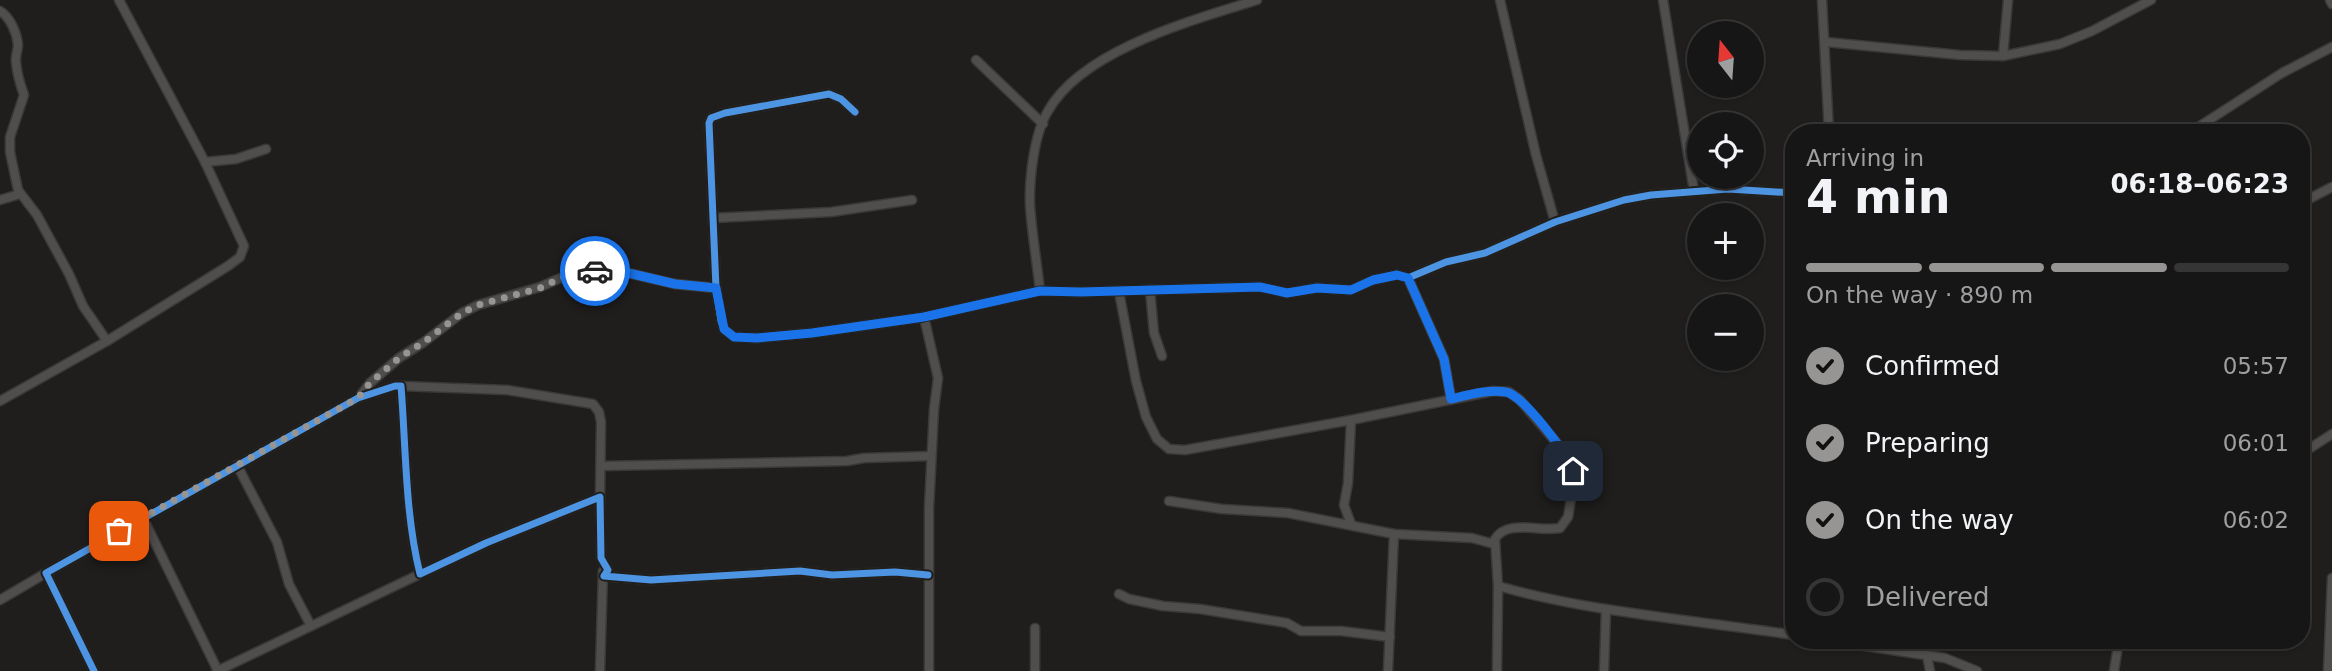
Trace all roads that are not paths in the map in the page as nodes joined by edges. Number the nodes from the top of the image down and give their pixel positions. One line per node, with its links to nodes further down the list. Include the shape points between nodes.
1 (119, 0): 18 (street)
2 (1257, 0): 14 (street, via 1124,49 1077,78 1061,93)
3 (1500, 0): 27 (street)
4 (1663, 0): 20 (street)
5 (1822, 0): 9 (street)
6 (2008, 0): 11 (street)
7 (2151, 0): 11 (street, via 2060,44)
8 (0, 10): 22 (street, via 12,24 18,44 16,62 24,95 10,137)
9 (1826, 42): 11 (street); 15 (street)
10 (2332, 47): 16 (street)
11 (2003, 56)
12 (976, 60): 14 (street)
13 (855, 112): 26 (street, via 829,94 711,118)
14 (1043, 124): 31 (street, via 1031,175 1030,204)
15 (1829, 124)
16 (2203, 124)
17 (266, 149): 18 (street, via 236,159)
18 (205, 162): 34 (street, via 244,251 228,266)
19 (2332, 187): 23 (street)
20 (1694, 191): 21 (street); 27 (street, via 1625,200)
21 (1785, 193)
22 (20, 194): 24 (street); 34 (street, via 30,203 83,306)
23 (2310, 198)
24 (0, 200)
25 (912, 200): 26 (street, via 831,212)
26 (713, 218): 29 (street)
27 (1555, 222): 28 (street, via 1485,253)
28 (1408, 278): 30 (street, via 1397,275 1373,280 1351,290 1317,288 1287,293 1260,287); 38 (street, via 1444,359)
29 (716, 288): 33 (street, via 721,321 734,337 812,333); 37 (street, via 607,268 565,276 462,313 399,358)
30 (1150, 290): 32 (street); 35 (street, via 1154,333)
31 (1040, 291): 32 (street); 33 (street)
32 (1119, 292): 40 (street, via 1146,417 1157,439 1169,449 1185,450)
33 (924, 317): 43 (street, via 938,378)
34 (107, 341): 39 (street)
35 (1162, 355)
36 (401, 386): 37 (street); 45 (street, via 507,390 593,404 601,422); 54 (street, via 409,514)
37 (358, 398): 44 (street)
38 (1451, 399): 40 (street); 51 (street, via 1509,392 1571,464 1574,481 1565,524 1547,530 1502,530)
39 (0, 401)
40 (1351, 420): 49 (street, via 1345,505)
41 (2332, 434): 42 (street)
42 (2310, 448)
43 (930, 456): 45 (street); 55 (street)
44 (237, 465): 48 (street); 61 (street, via 271,530 289,583)
45 (601, 466): 46 (street)
46 (600, 497): 52 (street); 54 (street)
47 (1169, 501): 49 (street)
48 (143, 518): 53 (street); 69 (street)
49 (1351, 524): 50 (street)
50 (1394, 534): 51 (street, via 1472,538); 64 (street)
51 (1494, 544): 57 (street)
52 (603, 565): 55 (street, via 608,570 604,576 651,580 800,571); 70 (street)
53 (46, 573): 59 (street); 68 (street)
54 (420, 574): 61 (street)
55 (928, 575): 71 (street)
56 (2332, 578): 79 (street)
57 (1498, 586): 60 (street); 74 (street)
58 (1119, 594): 64 (street, via 1163,606 1287,623 1301,631)
59 (0, 600)
60 (1606, 609): 63 (street); 75 (street)
61 (311, 626): 69 (street)
62 (1035, 628): 72 (street)
63 (1785, 634)
64 (1390, 637): 73 (street)
65 (1886, 649): 67 (street)
66 (2118, 649): 78 (street)
67 (1927, 655): 76 (street); 77 (street)
68 (94, 671)
69 (218, 671)
70 (600, 671)
71 (929, 671)
72 (1035, 671)
73 (1388, 671)
74 (1497, 671)
75 (1604, 671)
76 (1930, 671)
77 (1977, 671)
78 (2114, 671)
79 (2328, 671)

